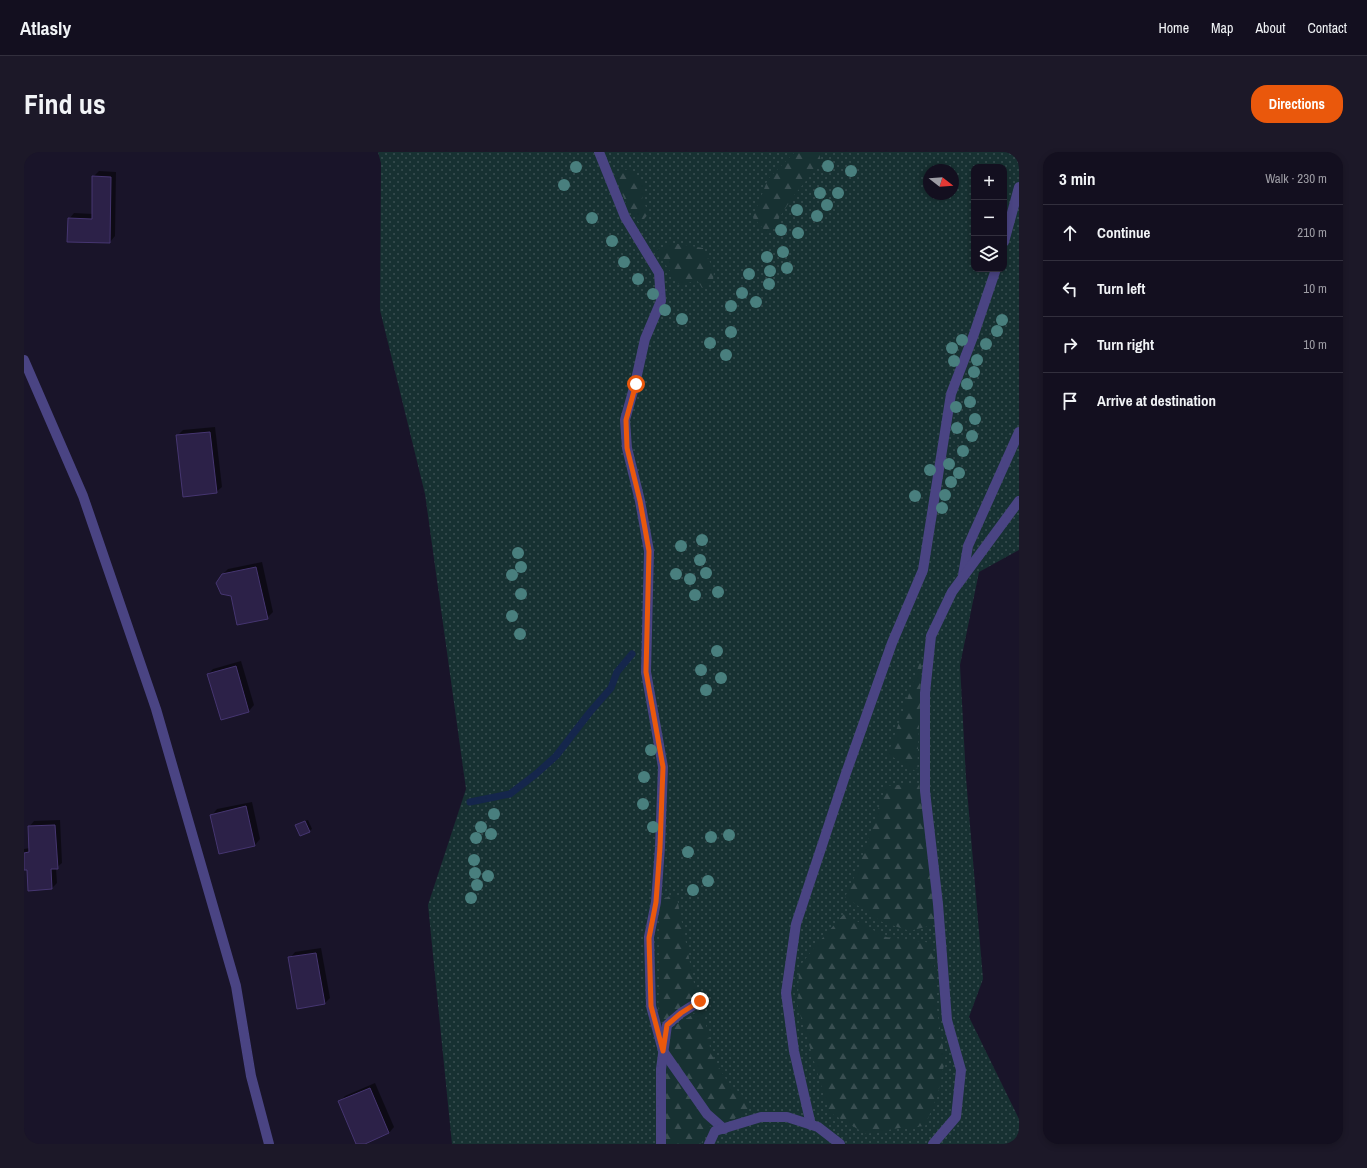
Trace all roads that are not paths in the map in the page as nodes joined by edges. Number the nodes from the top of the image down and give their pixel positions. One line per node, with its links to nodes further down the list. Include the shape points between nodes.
1 (599, 152): 10 (street, via 625,217 659,274 662,301 645,339 626,420 627,448 649,551 646,672 663,767 656,902 649,938 651,1006)
2 (1019, 187): 3 (street)
3 (1006, 236)
4 (995, 272): 11 (street, via 951,394 923,570 892,643 796,924 786,993 794,1051)
5 (24, 360): 13 (street, via 83,496 156,709 236,986 251,1076)
6 (1019, 432): 8 (street, via 968,546)
7 (1019, 501): 8 (street)
8 (962, 578): 17 (street, via 952,592 932,636 925,693 925,791 948,1020 961,1070 956,1117)
9 (700, 1001): 10 (street, via 667,1025)
10 (663, 1051): 12 (street, via 707,1114); 14 (street)
11 (811, 1125): 12 (street, via 787,1117 761,1117); 16 (street, via 818,1127)
12 (724, 1129): 15 (street, via 715,1131)
13 (269, 1144)
14 (660, 1144)
15 (709, 1144)
16 (840, 1144)
17 (933, 1144)

